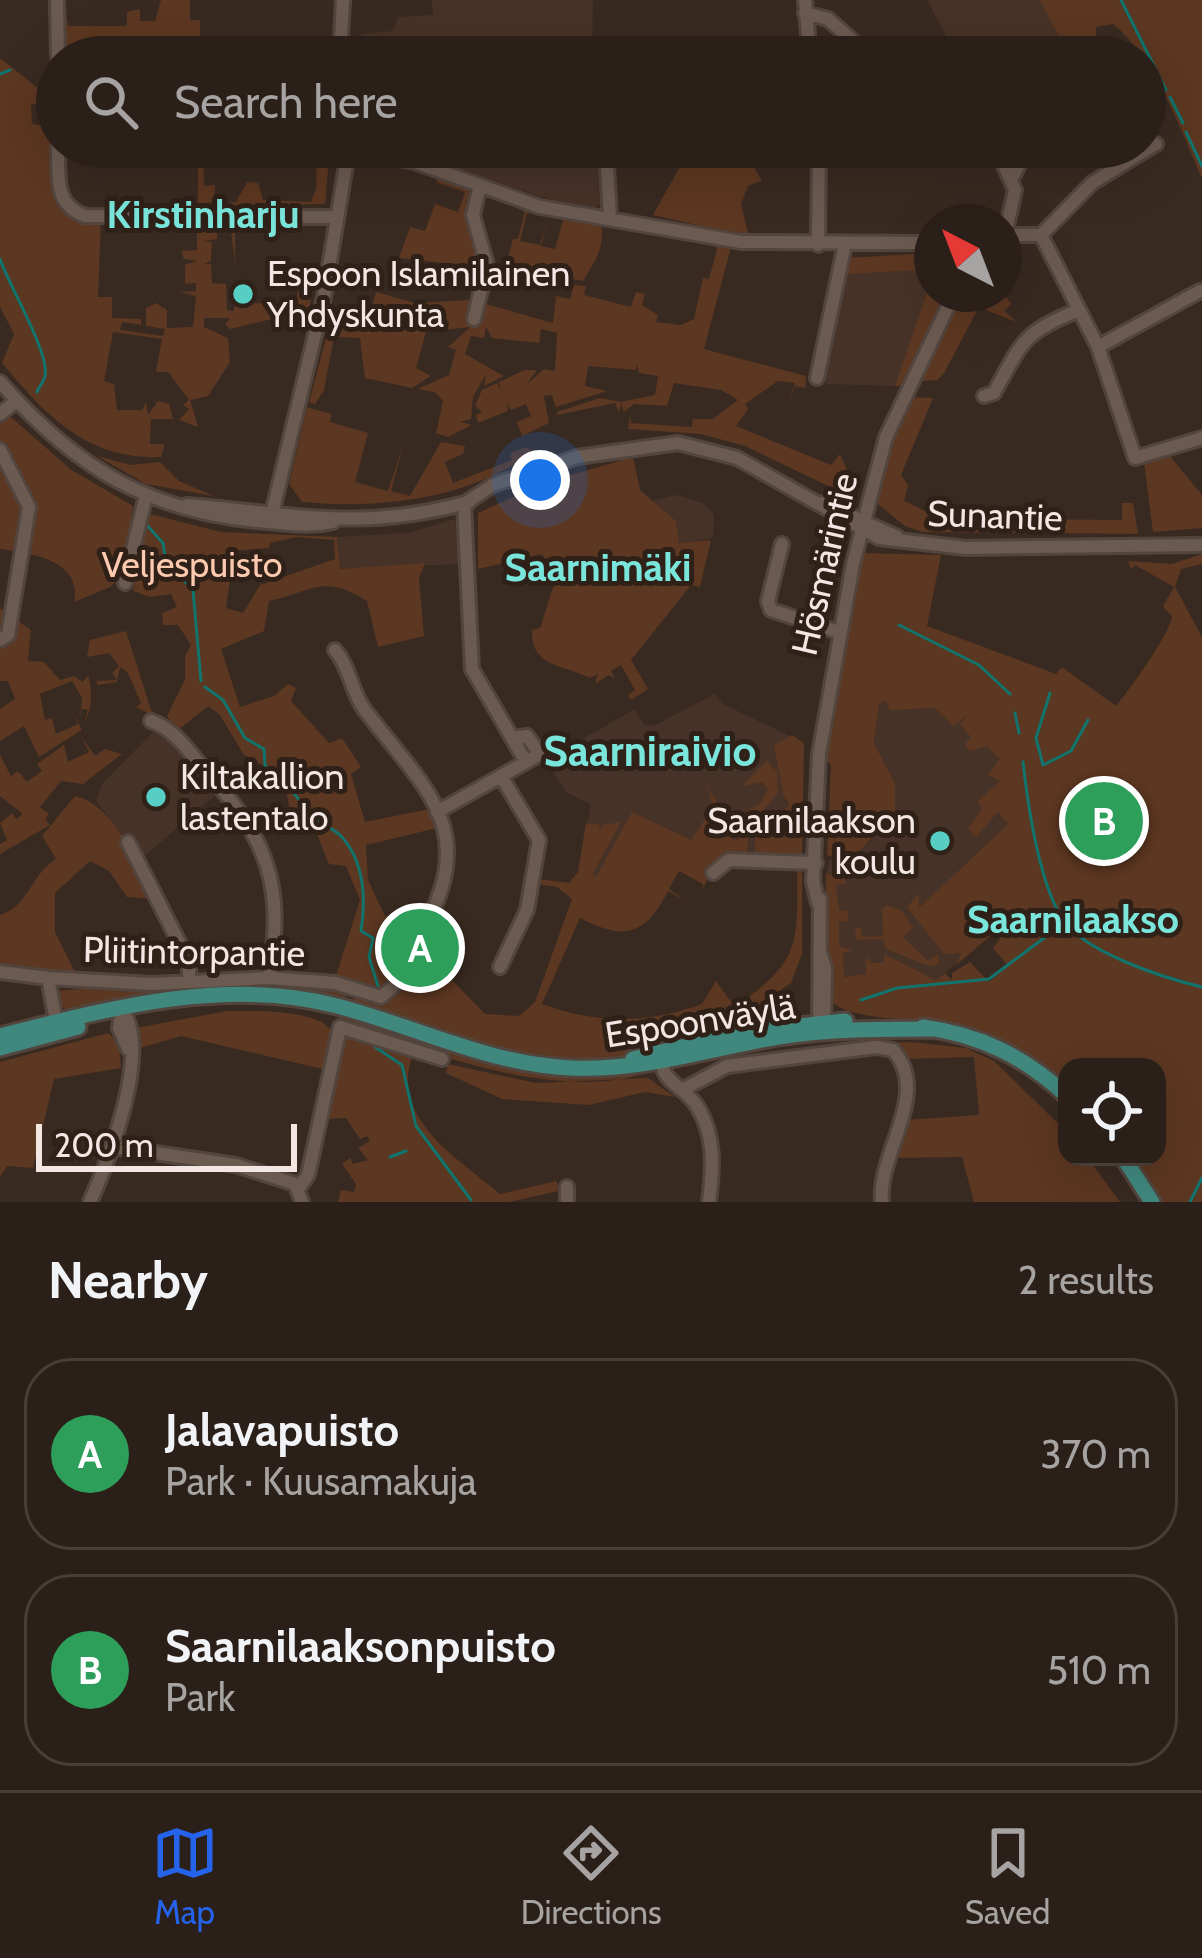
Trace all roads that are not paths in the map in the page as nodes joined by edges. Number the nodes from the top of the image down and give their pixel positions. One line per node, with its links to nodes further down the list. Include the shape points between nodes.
1 (57, 0): 4 (street)
2 (343, 0): 5 (street)
3 (805, 7): 6 (street)
4 (58, 36)
5 (343, 36)
6 (847, 36)
7 (58, 168): 18 (street, via 59,193 85,216)
8 (346, 168): 18 (street)
9 (428, 168): 16 (street)
10 (607, 168): 19 (street)
11 (820, 168): 24 (street)
12 (1005, 168): 15 (street)
13 (1017, 168): 15 (street)
14 (1117, 168): 21 (street)
15 (1011, 180): 17 (street)
16 (480, 185): 19 (street, via 540,207); 28 (street, via 473,215 488,265)
17 (1013, 204)
18 (337, 217): 39 (street)
19 (610, 218): 24 (street, via 741,242)
20 (1022, 235): 21 (street)
21 (1041, 235): 26 (street)
22 (914, 243): 23 (street)
23 (845, 244): 24 (street); 30 (street)
24 (818, 245)
25 (1200, 291): 29 (street)
26 (1079, 310): 29 (street); 32 (street, via 1035,327 994,393)
27 (946, 312): 40 (street, Hösmärintie, via 886,437)
28 (474, 320)
29 (1097, 347): 35 (street, via 1135,458)
30 (817, 377)
31 (0, 382): 33 (street, Sunantie)
32 (984, 396)
33 (16, 401): 34 (street); 37 (street, Sunantie, via 80,460)
34 (0, 414)
35 (1202, 438)
36 (0, 450): 45 (street, via 29,507)
37 (146, 495): 39 (street, Sunantie, via 220,519); 43 (street)
38 (464, 504): 39 (street, Sunantie, via 399,520); 40 (street, Sunantie, via 578,457 678,443 722,451); 48 (street, via 472,669 526,762)
39 (272, 515)
40 (862, 526): 42 (street, Sunantie, via 952,547); 44 (street, Hösmärintie)
41 (782, 544): 44 (street, via 771,610)
42 (1202, 545)
43 (125, 583)
44 (838, 632): 51 (street, Hösmärintie)
45 (4, 638)
46 (335, 650): 49 (street, via 362,706 405,756)
47 (151, 721): 57 (street, via 175,734 259,838 276,904)
48 (501, 776): 49 (street); 54 (street, via 539,840 527,910)
49 (437, 812): 53 (street, via 449,869 422,932)
50 (128, 842): 58 (street, via 189,962)
51 (816, 863): 52 (street, via 729,860); 61 (street, Hösmärintie)
52 (713, 873)
53 (412, 934)
54 (500, 967)
55 (0, 972): 56 (street, Pliitintorpantie)
56 (48, 978): 58 (street, Pliitintorpantie); 62 (street)
57 (269, 978): 58 (street, Pliitintorpantie); 59 (street, Pliitintorpantie, via 335,983 381,997)
58 (189, 979)
59 (402, 979)
60 (122, 1010): 62 (main road, Espoonväylä); 65 (main road, Espoonväylä, via 220,994 328,1003 488,1056 589,1068); 69 (street, via 132,1025)
61 (821, 1024): 65 (main road, Espoonväylä); 67 (main road, Espoonväylä, via 980,1039)
62 (54, 1026): 63 (main road, Espoonväylä); 64 (main road, Espoonväylä)
63 (0, 1036)
64 (0, 1048)
65 (664, 1059): 68 (street, via 671,1084)
66 (442, 1060): 71 (street, via 340,1027)
67 (1058, 1089)
68 (682, 1090): 73 (street, via 698,1107 712,1147); 74 (street, via 728,1066 893,1050 905,1070 906,1096)
69 (115, 1147): 71 (street, via 233,1165); 72 (street)
70 (1129, 1166): 75 (main road)
71 (301, 1195)
72 (90, 1202)
73 (709, 1202)
74 (882, 1202)
75 (1152, 1202)

